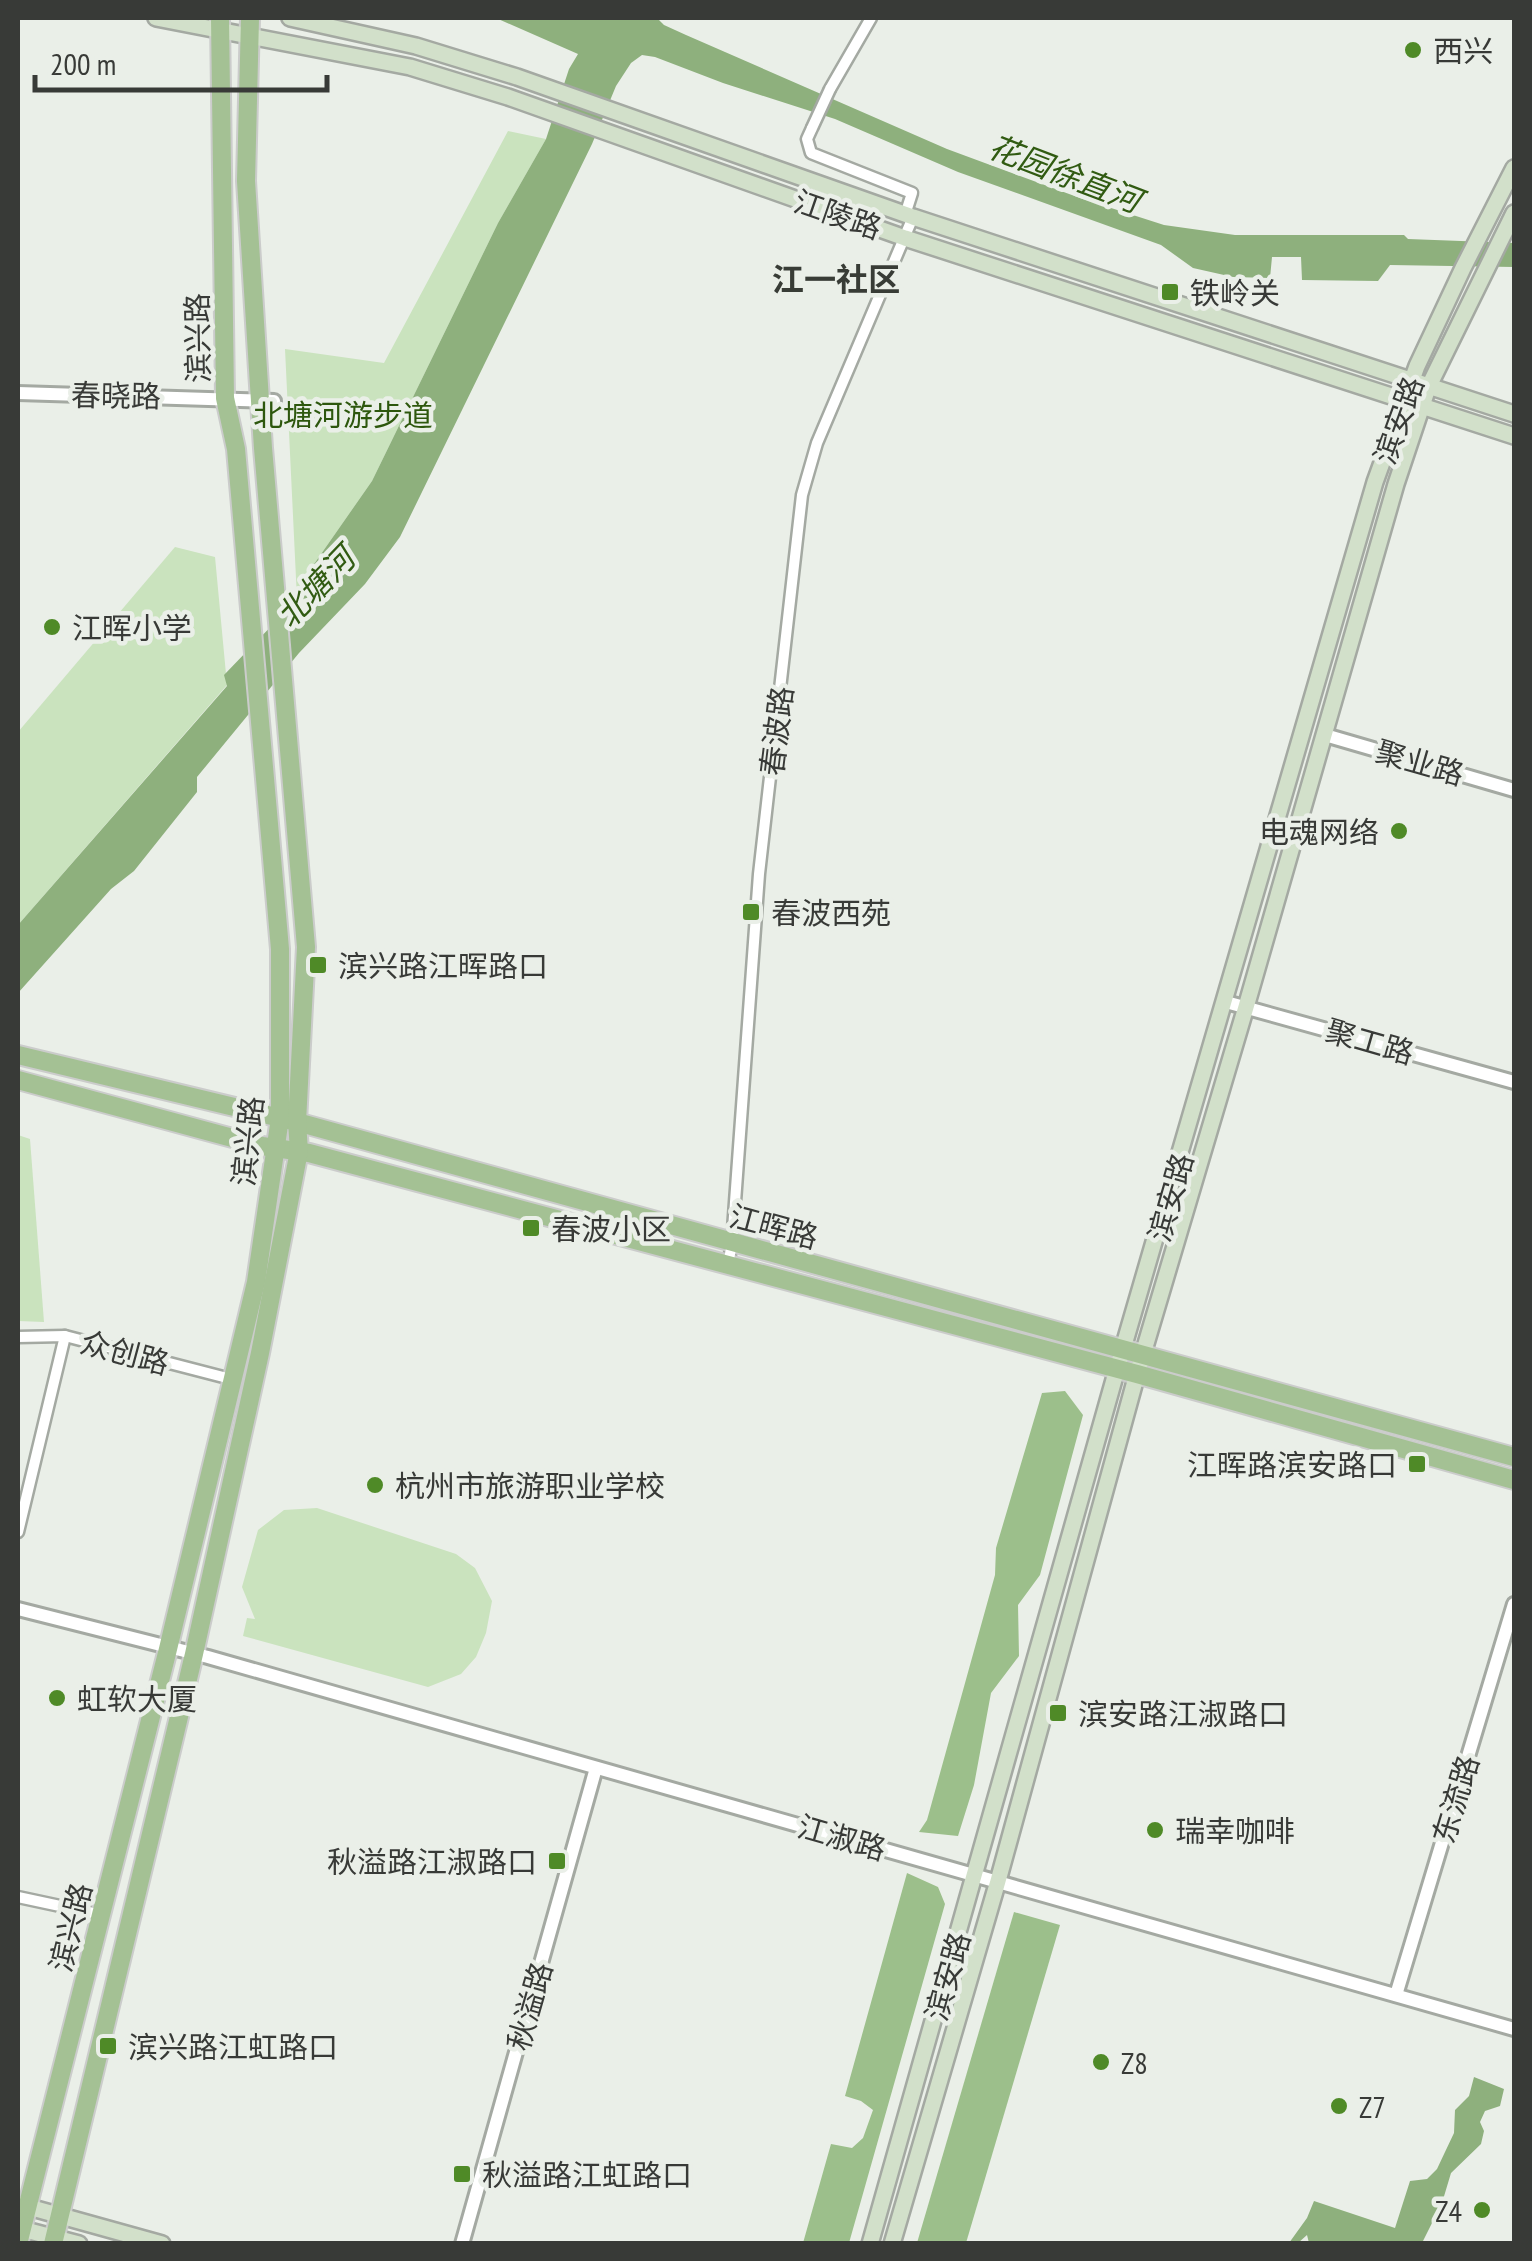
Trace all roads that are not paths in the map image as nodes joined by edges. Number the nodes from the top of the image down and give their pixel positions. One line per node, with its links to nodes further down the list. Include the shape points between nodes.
1 (156, 18): 4 (main road, 江陵路)
2 (290, 18): 8 (main road, 江陵路, via 517,77)
3 (871, 18): 8 (street, bridge, via 807,139 811,153 912,193)
4 (220, 23): 5 (main road, 江陵路); 13 (main road, 滨兴路)
5 (249, 26): 9 (main road, 江陵路, via 508,97); 14 (main road, 滨兴路, via 246,181)
6 (1514, 168): 10 (main road, 滨安路)
7 (1514, 214): 11 (main road, 滨安路)
8 (909, 216): 9 (street, 春波路); 10 (main road, 江陵路)
9 (906, 238): 15 (main road, 江陵路); 28 (street, 春波路, via 802,494 759,874)
10 (1411, 382): 11 (main road, 江陵路); 15 (main road, 滨安路)
11 (1428, 388): 15 (main road, 滨安路); 16 (main road, 江陵路)
12 (18, 393): 13 (street, 春晓路)
13 (226, 398): 14 (street, 春晓路); 25 (main road, 滨兴路, via 280,949)
14 (267, 401): 25 (main road, 滨兴路, via 263,448 306,948)
15 (1412, 403): 17 (main road, 江陵路); 18 (main road, 滨安路); 20 (main road, 滨安路, via 1375,482)
16 (1514, 414)
17 (1514, 436)
18 (1325, 735): 19 (street, 聚业路); 21 (main road, 滨安路)
19 (1514, 790)
20 (1226, 1002): 21 (street, 聚工路); 32 (main road, 滨安路)
21 (1246, 1007): 24 (street, 聚工路); 32 (main road, 滨安路)
22 (18, 1055): 25 (main road, 江晖路)
23 (18, 1080): 26 (main road, 江晖路)
24 (1514, 1082)
25 (289, 1120): 26 (main road, 滨兴路); 27 (main road, 滨兴路); 28 (main road, 江晖路)
26 (276, 1148): 27 (main road, 江晖路); 35 (main road, 滨兴路, via 256,1282)
27 (299, 1151): 29 (main road, 江晖路); 42 (main road, 滨兴路)
28 (732, 1243): 29 (street, 春波路); 32 (main road, 江晖路)
29 (728, 1266): 33 (main road, 江晖路)
30 (65, 1336): 31 (street, 众创路); 35 (street, 众创路); 38 (street)
31 (18, 1337)
32 (1135, 1352): 33 (main road, 滨安路); 34 (main road, 滨安路); 36 (main road, 江晖路)
33 (1118, 1369): 34 (main road, 江晖路); 44 (main road, 滨安路)
34 (1136, 1374): 37 (main road, 江晖路); 45 (main road, 滨安路)
35 (231, 1379): 41 (main road, 滨兴路)
36 (1514, 1457)
37 (1514, 1480)
38 (18, 1532)
39 (1514, 1604): 48 (street, 东流路)
40 (18, 1609): 41 (street, 江淑路)
41 (168, 1649): 42 (street, 江淑路); 47 (main road, 滨兴路)
42 (194, 1654): 43 (street, 江淑路); 51 (main road, 滨兴路)
43 (596, 1768): 44 (street, 江淑路); 56 (street, 秋溢路)
44 (975, 1876): 45 (street, 江淑路); 57 (main road, 滨安路)
45 (998, 1881): 48 (street, 江淑路); 58 (main road, 滨安路)
46 (18, 1896): 47 (street)
47 (102, 1915): 50 (main road, 滨兴路)
48 (1396, 1995): 49 (street, 江淑路)
49 (1514, 2029)
50 (22, 2205): 51 (main road); 52 (main road, 滨兴路)
51 (60, 2214): 53 (main road, 滨兴路); 55 (main road)
52 (19, 2234): 53 (main road)
53 (54, 2240): 54 (main road)
54 (79, 2244)
55 (162, 2244)
56 (462, 2244)
57 (870, 2244)
58 (892, 2244)

